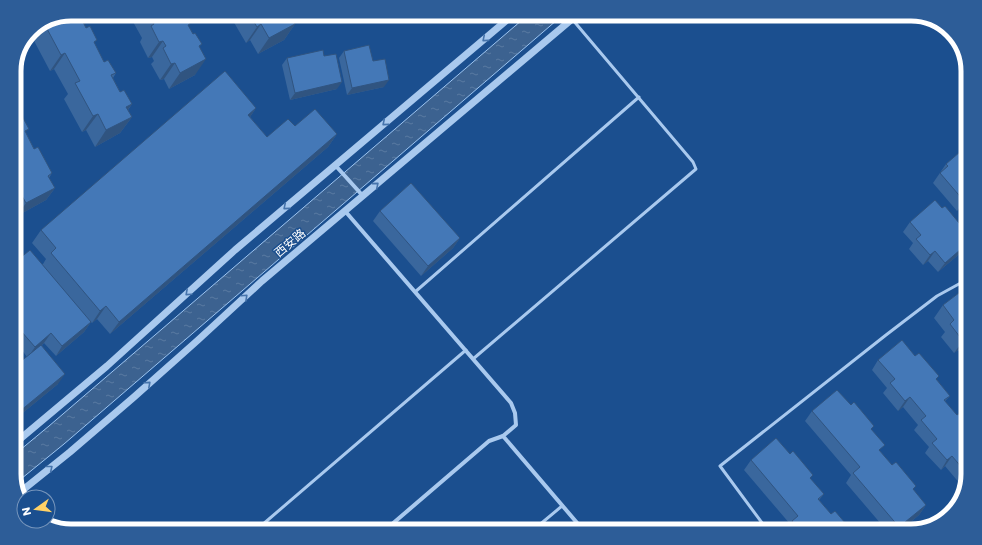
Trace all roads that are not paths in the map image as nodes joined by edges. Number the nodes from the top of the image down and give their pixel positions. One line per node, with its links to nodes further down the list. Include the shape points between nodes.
1 (506, 21): 5 (street, one-way to 5)
2 (570, 21): 6 (street, 西安路, one-way to 2)
3 (574, 21): 4 (lane)
4 (639, 97): 9 (lane); 11 (lane, via 696,169)
5 (338, 168): 6 (street); 13 (street, one-way to 13, via 235,250 107,366)
6 (361, 194): 7 (street, 西安路)
7 (345, 211): 9 (street); 14 (street, 西安路, one-way to 7, via 128,402 262,281)
8 (961, 283): 20 (lane, via 937,296 720,466)
9 (415, 292): 10 (street)
10 (466, 350): 11 (street); 16 (lane)
11 (473, 359): 12 (street, via 511,403 516,425)
12 (503, 436): 15 (street); 17 (street, via 489,441)
13 (21, 438)
14 (24, 489)
15 (562, 506): 18 (lane); 19 (street)
16 (263, 524)
17 (392, 524)
18 (540, 524)
19 (578, 524)
20 (763, 524)

